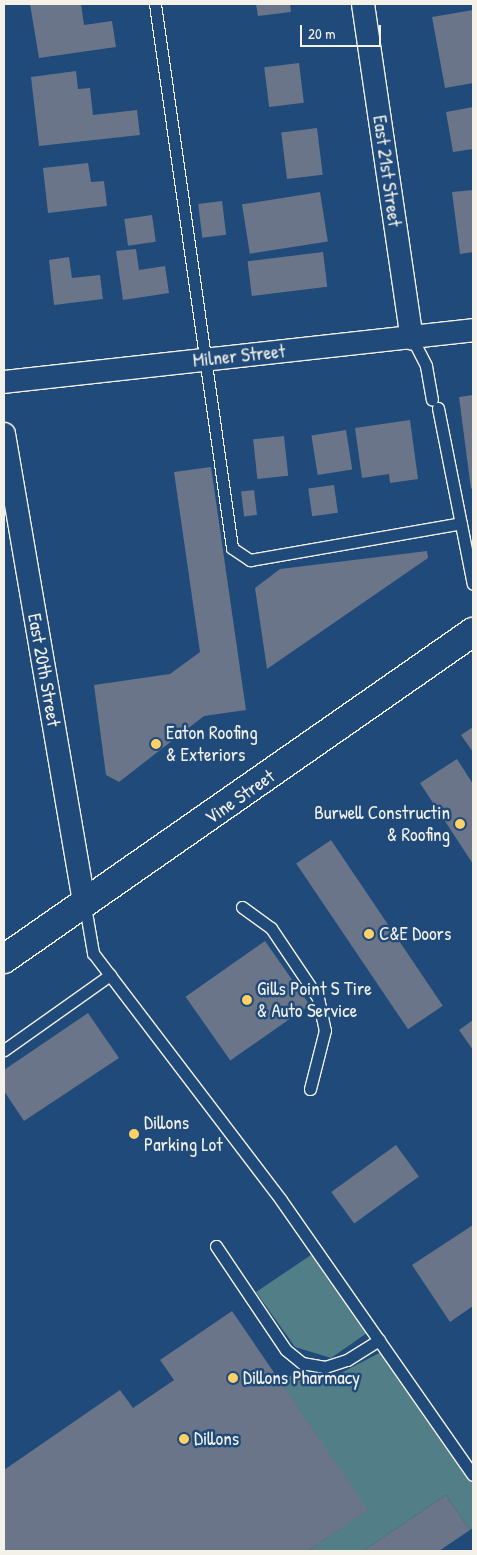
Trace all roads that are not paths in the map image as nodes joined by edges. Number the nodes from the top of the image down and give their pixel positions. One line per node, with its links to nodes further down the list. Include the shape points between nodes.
1 (155, 4): 5 (lane)
2 (363, 4): 4 (street, East 21st Street)
3 (473, 330): 4 (street, Milner Street)
4 (412, 338): 5 (street, Milner Street); 8 (lane, via 426,366)
5 (204, 359): 6 (street, Milner Street); 8 (lane, via 232,548 250,560)
6 (4, 382)
7 (4, 434): 11 (street, East 20th Street)
8 (461, 523): 9 (lane)
9 (473, 584)
10 (473, 632): 11 (main road, Vine Street)
11 (85, 906): 13 (main road, Vine Street); 14 (lane, via 93,953)
12 (242, 907): 16 (lane, via 271,928 318,998 325,1030)
13 (4, 959)
14 (110, 975): 15 (lane); 18 (lane, via 281,1200)
15 (4, 1050)
16 (310, 1089)
17 (216, 1246): 18 (lane, via 286,1350 302,1363 325,1367 347,1360)
18 (378, 1340): 19 (lane)
19 (473, 1476)

